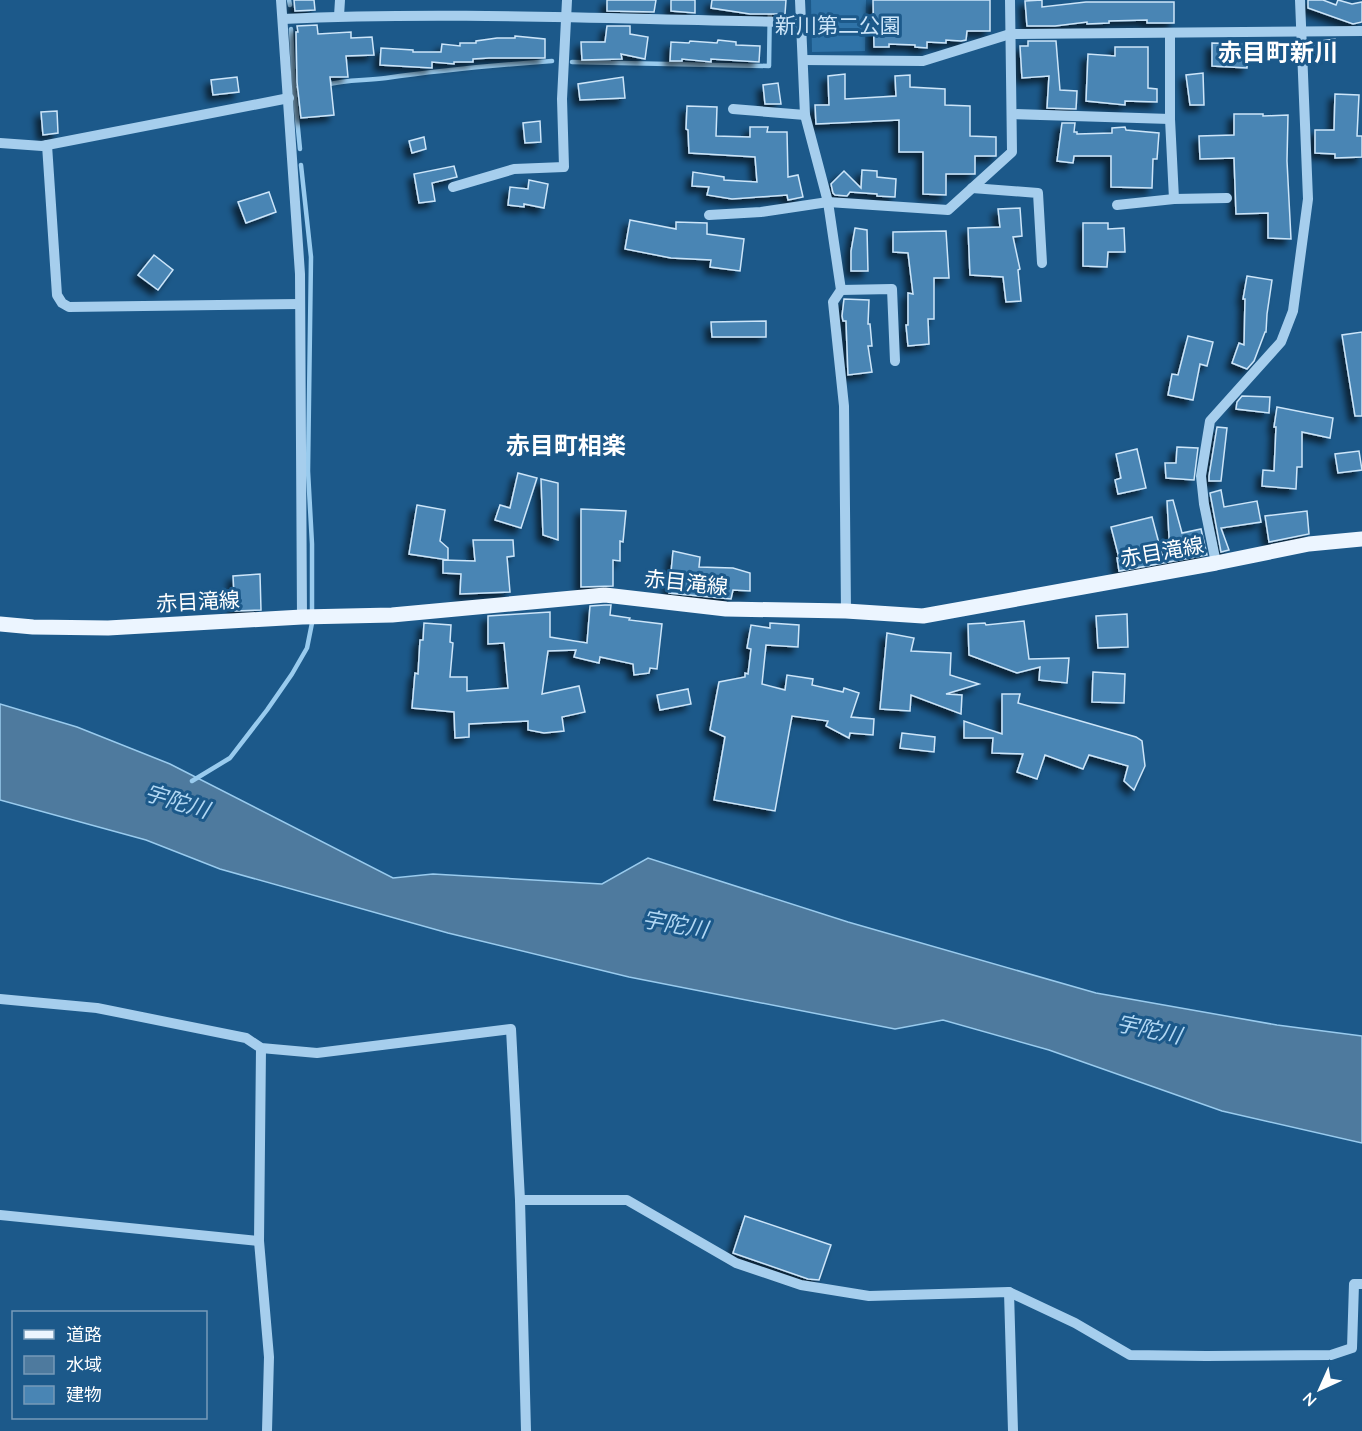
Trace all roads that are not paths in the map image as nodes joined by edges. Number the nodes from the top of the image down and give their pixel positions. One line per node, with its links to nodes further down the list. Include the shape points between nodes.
1 (281, 0): 9 (street)
2 (340, 0): 7 (street)
3 (567, 0): 8 (street)
4 (800, 0): 10 (street)
5 (1010, 0): 14 (street)
6 (1300, 0): 12 (street)
7 (339, 16): 8 (street); 9 (street)
8 (567, 17): 10 (street); 23 (street, via 562,99 564,167 514,169)
9 (283, 19): 16 (street)
10 (801, 22): 15 (street)
11 (1362, 31): 12 (street)
12 (1302, 32): 13 (street); 35 (street, via 1308,199 1293,311 1281,342 1210,421 1201,476)
13 (1170, 33): 14 (street); 20 (street)
14 (1010, 34): 15 (street, via 923,61); 18 (street)
15 (803, 60): 19 (street)
16 (289, 98): 22 (street); 32 (street)
17 (733, 109): 19 (street)
18 (1012, 114): 20 (street); 24 (street, via 1012,152)
19 (806, 115): 27 (street)
20 (1170, 119): 26 (street)
21 (0, 143): 22 (street)
22 (47, 145): 32 (street, via 57,295 62,303 69,307)
23 (453, 187)
24 (972, 188): 27 (street, via 948,210); 30 (street, via 1038,193)
25 (1227, 198): 26 (street)
26 (1174, 199): 28 (street)
27 (828, 202): 29 (street); 31 (street)
28 (1117, 205)
29 (709, 215)
30 (1042, 262)
31 (841, 290): 33 (street, via 892,289); 36 (street, via 833,302 844,406)
32 (300, 304): 37 (street)
33 (895, 361)
34 (1362, 539): 35 (main road, 赤目滝線, via 1309,544)
35 (1216, 564): 36 (main road, 赤目滝線, via 923,616)
36 (846, 611): 37 (main road, 赤目滝線, via 726,609 605,595 392,615)
37 (302, 617): 38 (main road, 赤目滝線, via 108,628)
38 (0, 624)
39 (0, 999): 40 (street, via 97,1008 246,1038)
40 (261, 1048): 41 (street, via 318,1053 510,1029); 43 (street)
41 (520, 1200): 45 (street, via 627,1200 736,1263 801,1284 869,1296); 47 (street)
42 (0, 1215): 43 (street)
43 (259, 1241): 46 (street, via 269,1357)
44 (1358, 1284): 45 (street, via 1352,1348 1331,1355 1130,1354)
45 (1009, 1292): 48 (street)
46 (267, 1431)
47 (526, 1431)
48 (1013, 1431)

